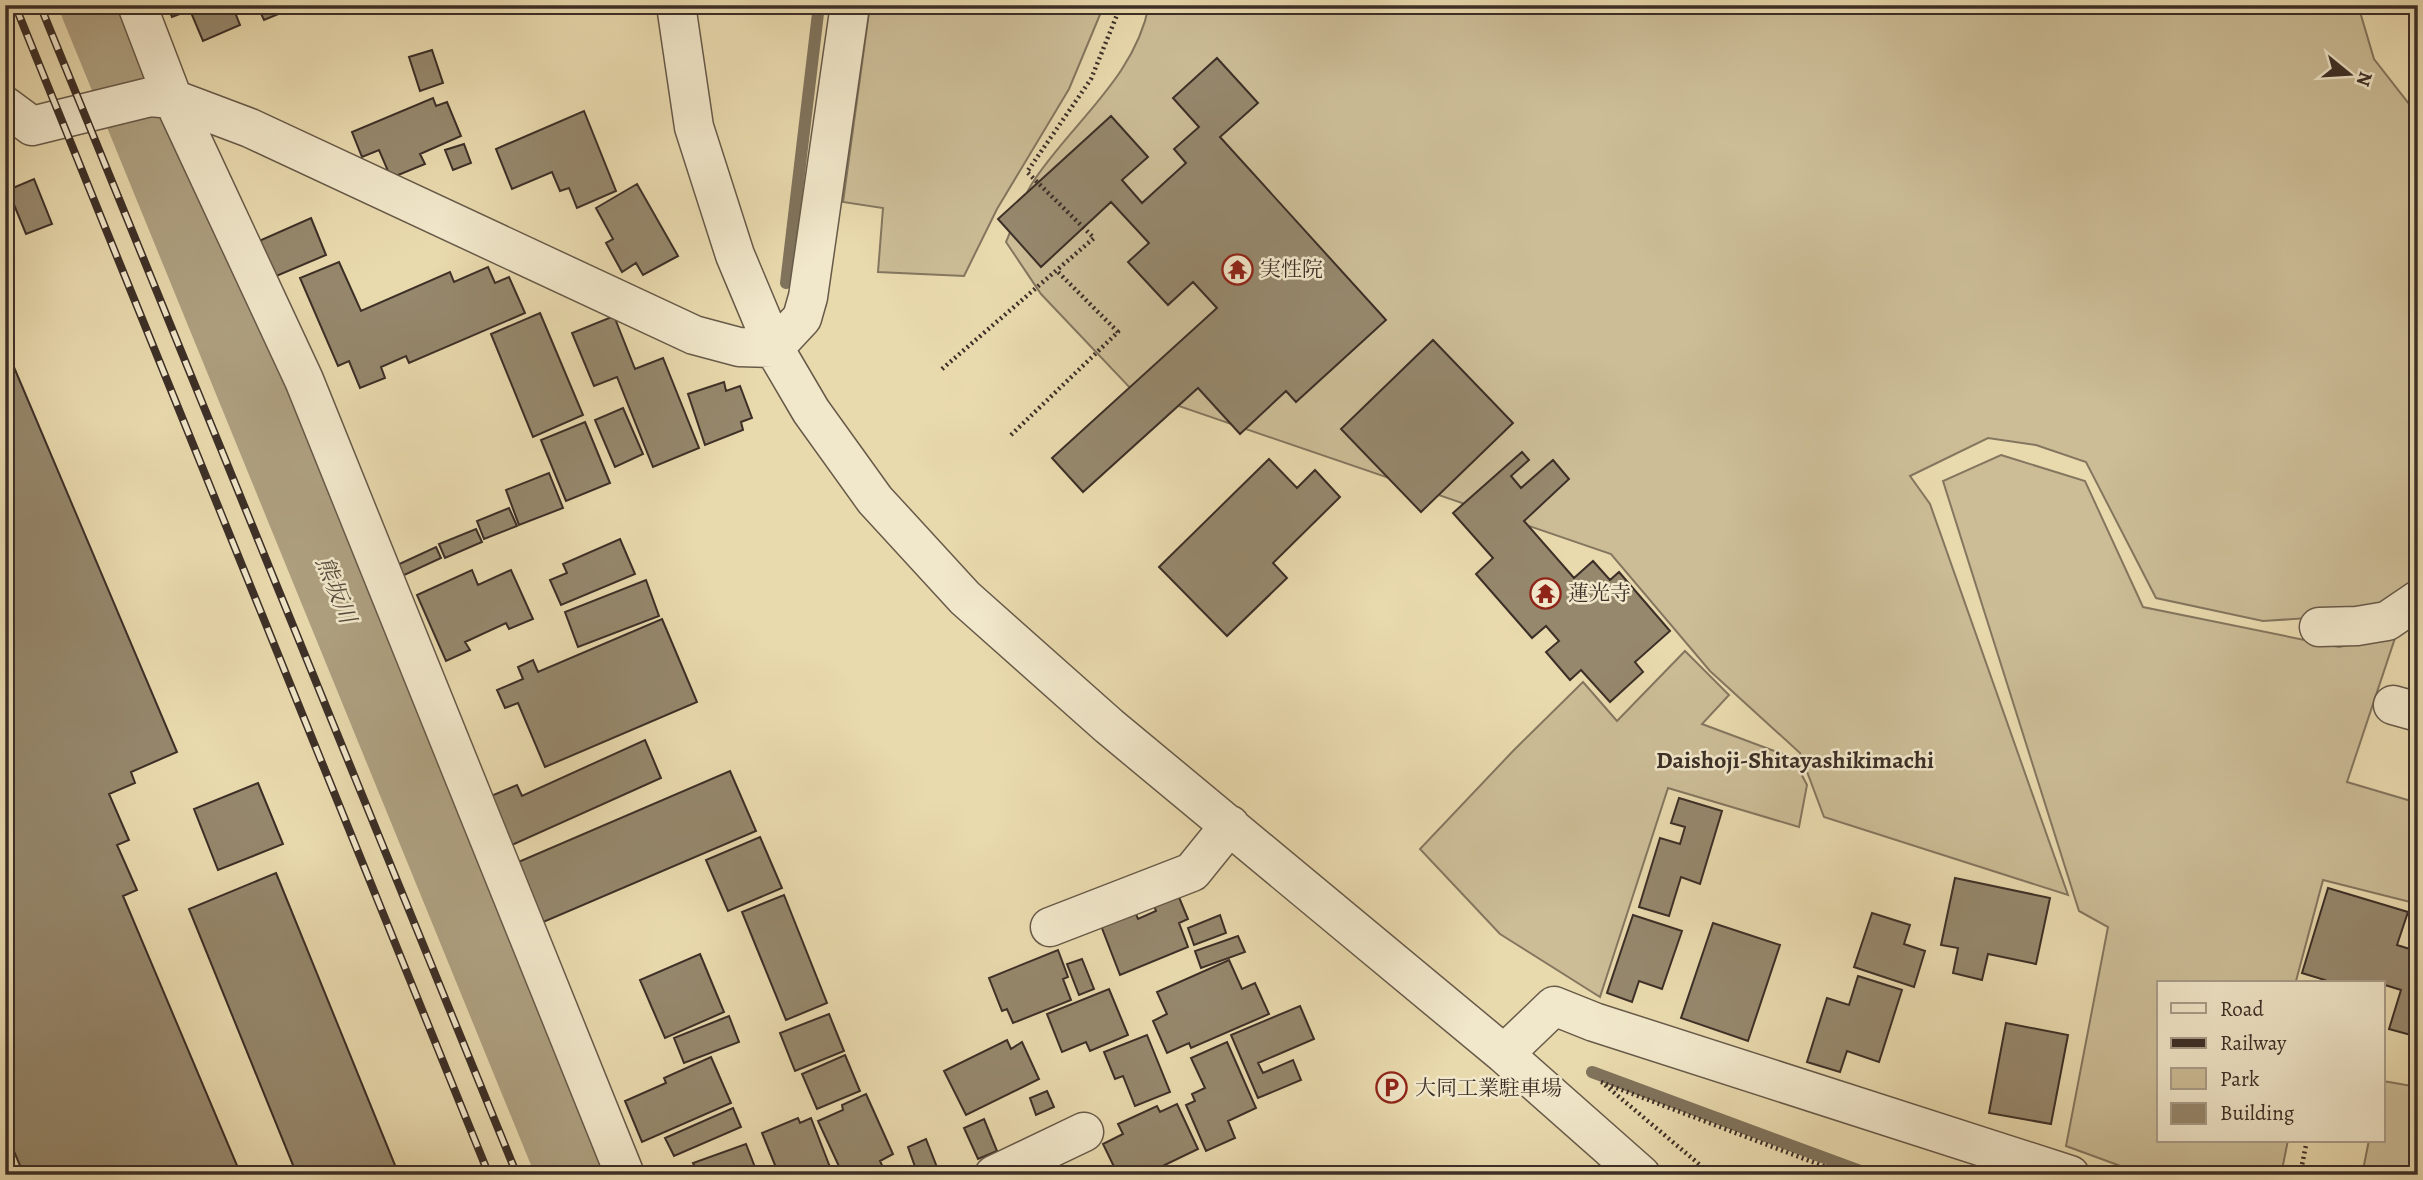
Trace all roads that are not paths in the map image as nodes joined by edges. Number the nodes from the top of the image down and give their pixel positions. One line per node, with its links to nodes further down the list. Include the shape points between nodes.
1 (137, 5): 4 (street)
2 (676, 5): 6 (street, via 694,127 735,255)
3 (850, 5): 6 (street, via 808,297 802,318)
4 (148, 100): 5 (street, via 32,126); 6 (street, via 250,128 694,335 738,347); 13 (street, via 304,380)
5 (5, 106)
6 (774, 348): 9 (street, via 811,411 875,500 965,598 1109,726)
7 (2418, 600): 8 (street, via 2387,621)
8 (2319, 627)
9 (1230, 825): 10 (street, via 1192,872); 11 (street)
10 (1050, 927)
11 (1504, 1054): 15 (street); 16 (street, via 1554,1006)
12 (1084, 1132): 14 (street)
13 (625, 1175)
14 (994, 1175)
15 (1641, 1175)
16 (2070, 1175)

